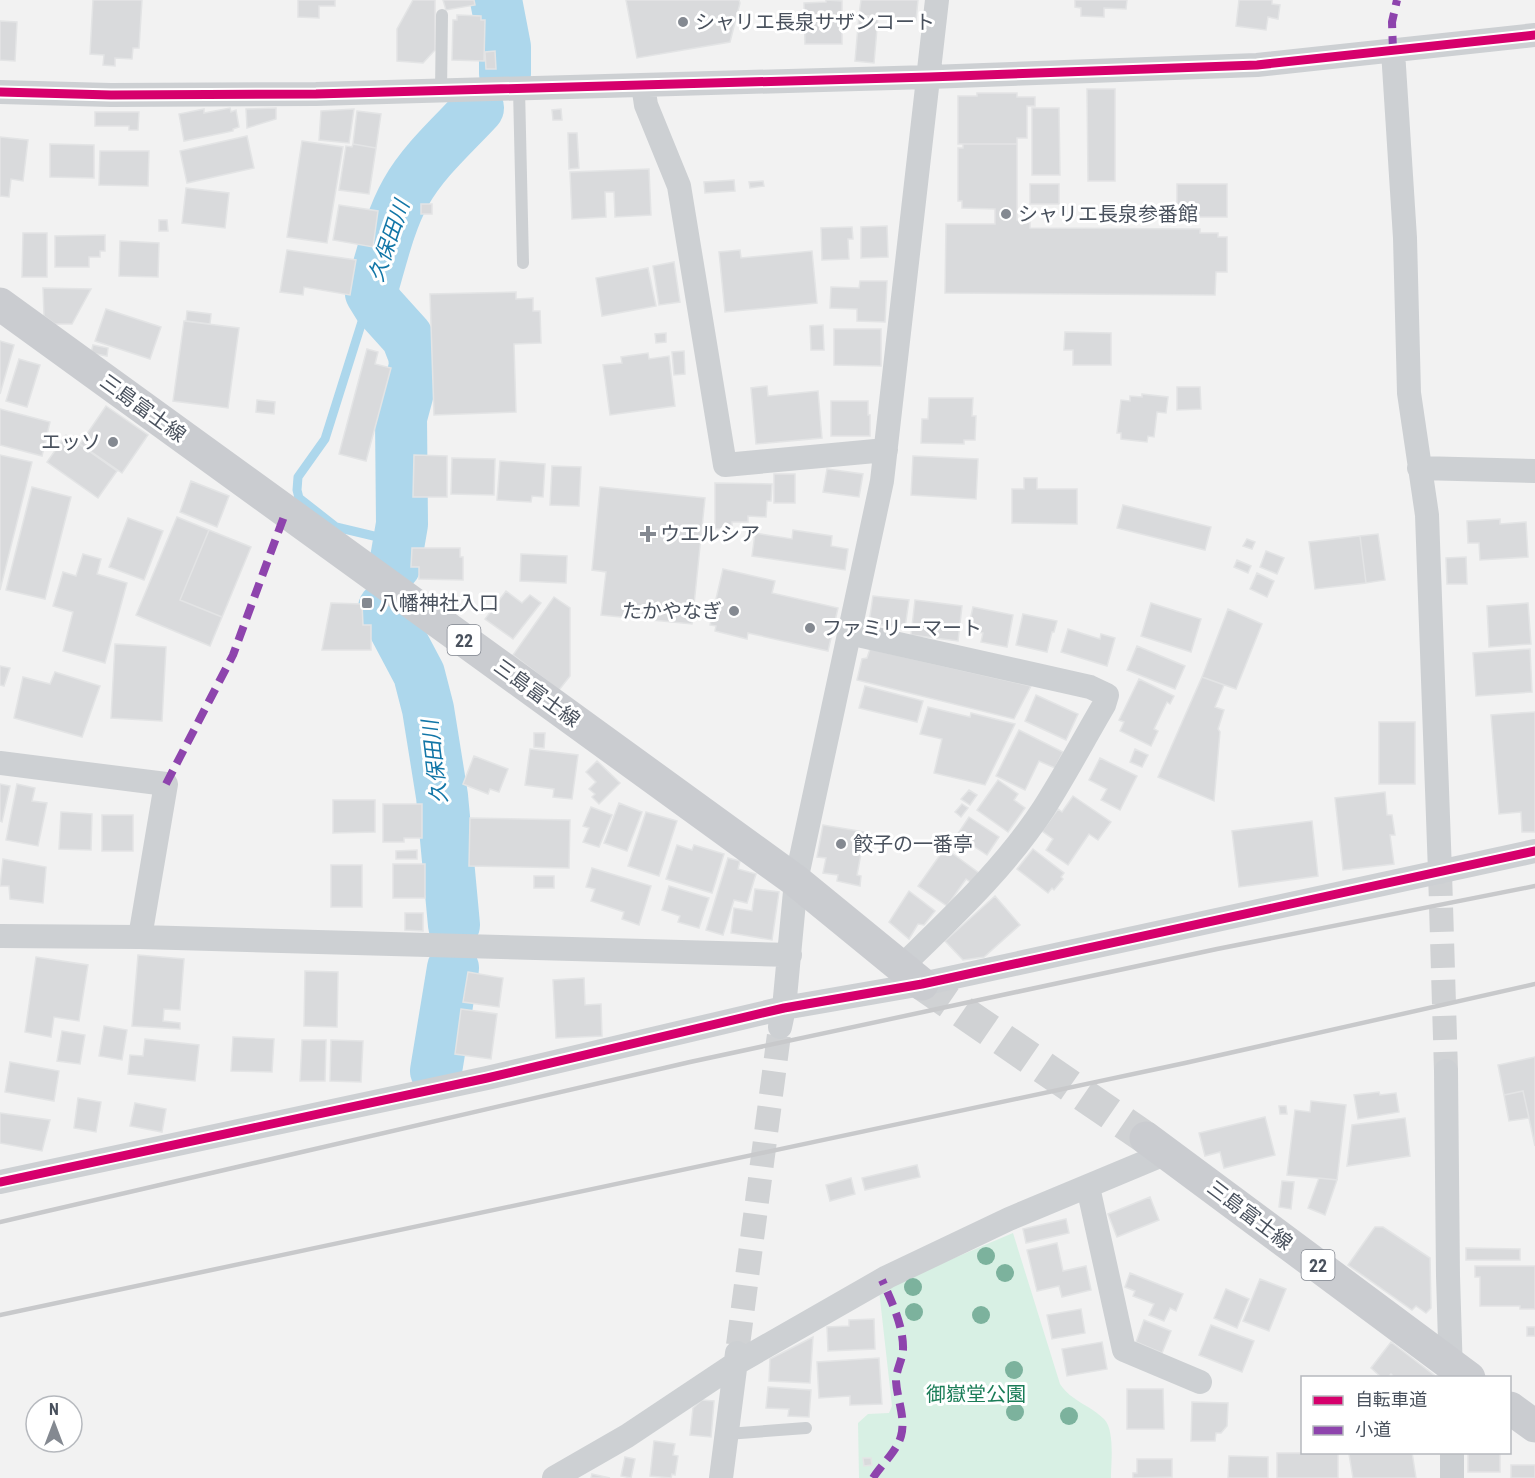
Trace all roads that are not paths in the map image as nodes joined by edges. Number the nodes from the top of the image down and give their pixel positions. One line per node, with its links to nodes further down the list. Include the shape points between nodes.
1 (937, 0): 5 (street)
2 (442, 15): 8 (lane)
3 (1535, 35): 4 (street)
4 (1393, 51): 5 (street, via 1257,65); 13 (street, via 1405,238 1409,393)
5 (929, 77): 6 (street); 12 (street)
6 (643, 85): 7 (street); 12 (street, via 646,105 679,186 725,465)
7 (519, 88): 8 (street); 10 (lane)
8 (441, 91): 9 (street, via 122,95)
9 (0, 92)
10 (523, 263)
11 (0, 304): 19 (main road, 三島富士線 / 22)
12 (885, 450): 15 (street, via 882,481)
13 (1419, 468): 14 (street); 18 (street, via 1427,514)
14 (1535, 471)
15 (849, 633): 19 (street); 23 (street, via 1090,687 1107,695 1043,809)
16 (0, 763): 21 (street, via 166,784)
17 (1535, 851): 18 (street)
18 (1440, 872): 23 (street)
19 (796, 881): 22 (street); 23 (main road, 三島富士線 / 22)
20 (0, 936): 21 (street)
21 (140, 937): 22 (street)
22 (790, 955): 24 (street)
23 (911, 975): 24 (street)
24 (782, 1018): 27 (street)
25 (1446, 1071): 30 (street, via 1448,1276)
26 (1157, 1146): 28 (street); 30 (main road, 三島富士線 / 22)
27 (0, 1182)
28 (1088, 1187): 29 (street, via 1009,1219 887,1277); 31 (street, via 1124,1350)
29 (737, 1354): 35 (street); 37 (street, via 627,1436)
30 (1457, 1373)
31 (1200, 1382)
32 (1511, 1409): 33 (main road)
33 (1535, 1426)
34 (806, 1428): 35 (lane)
35 (727, 1434): 38 (street)
36 (1452, 1454): 39 (street)
37 (554, 1478)
38 (721, 1478)
39 (1452, 1478)

